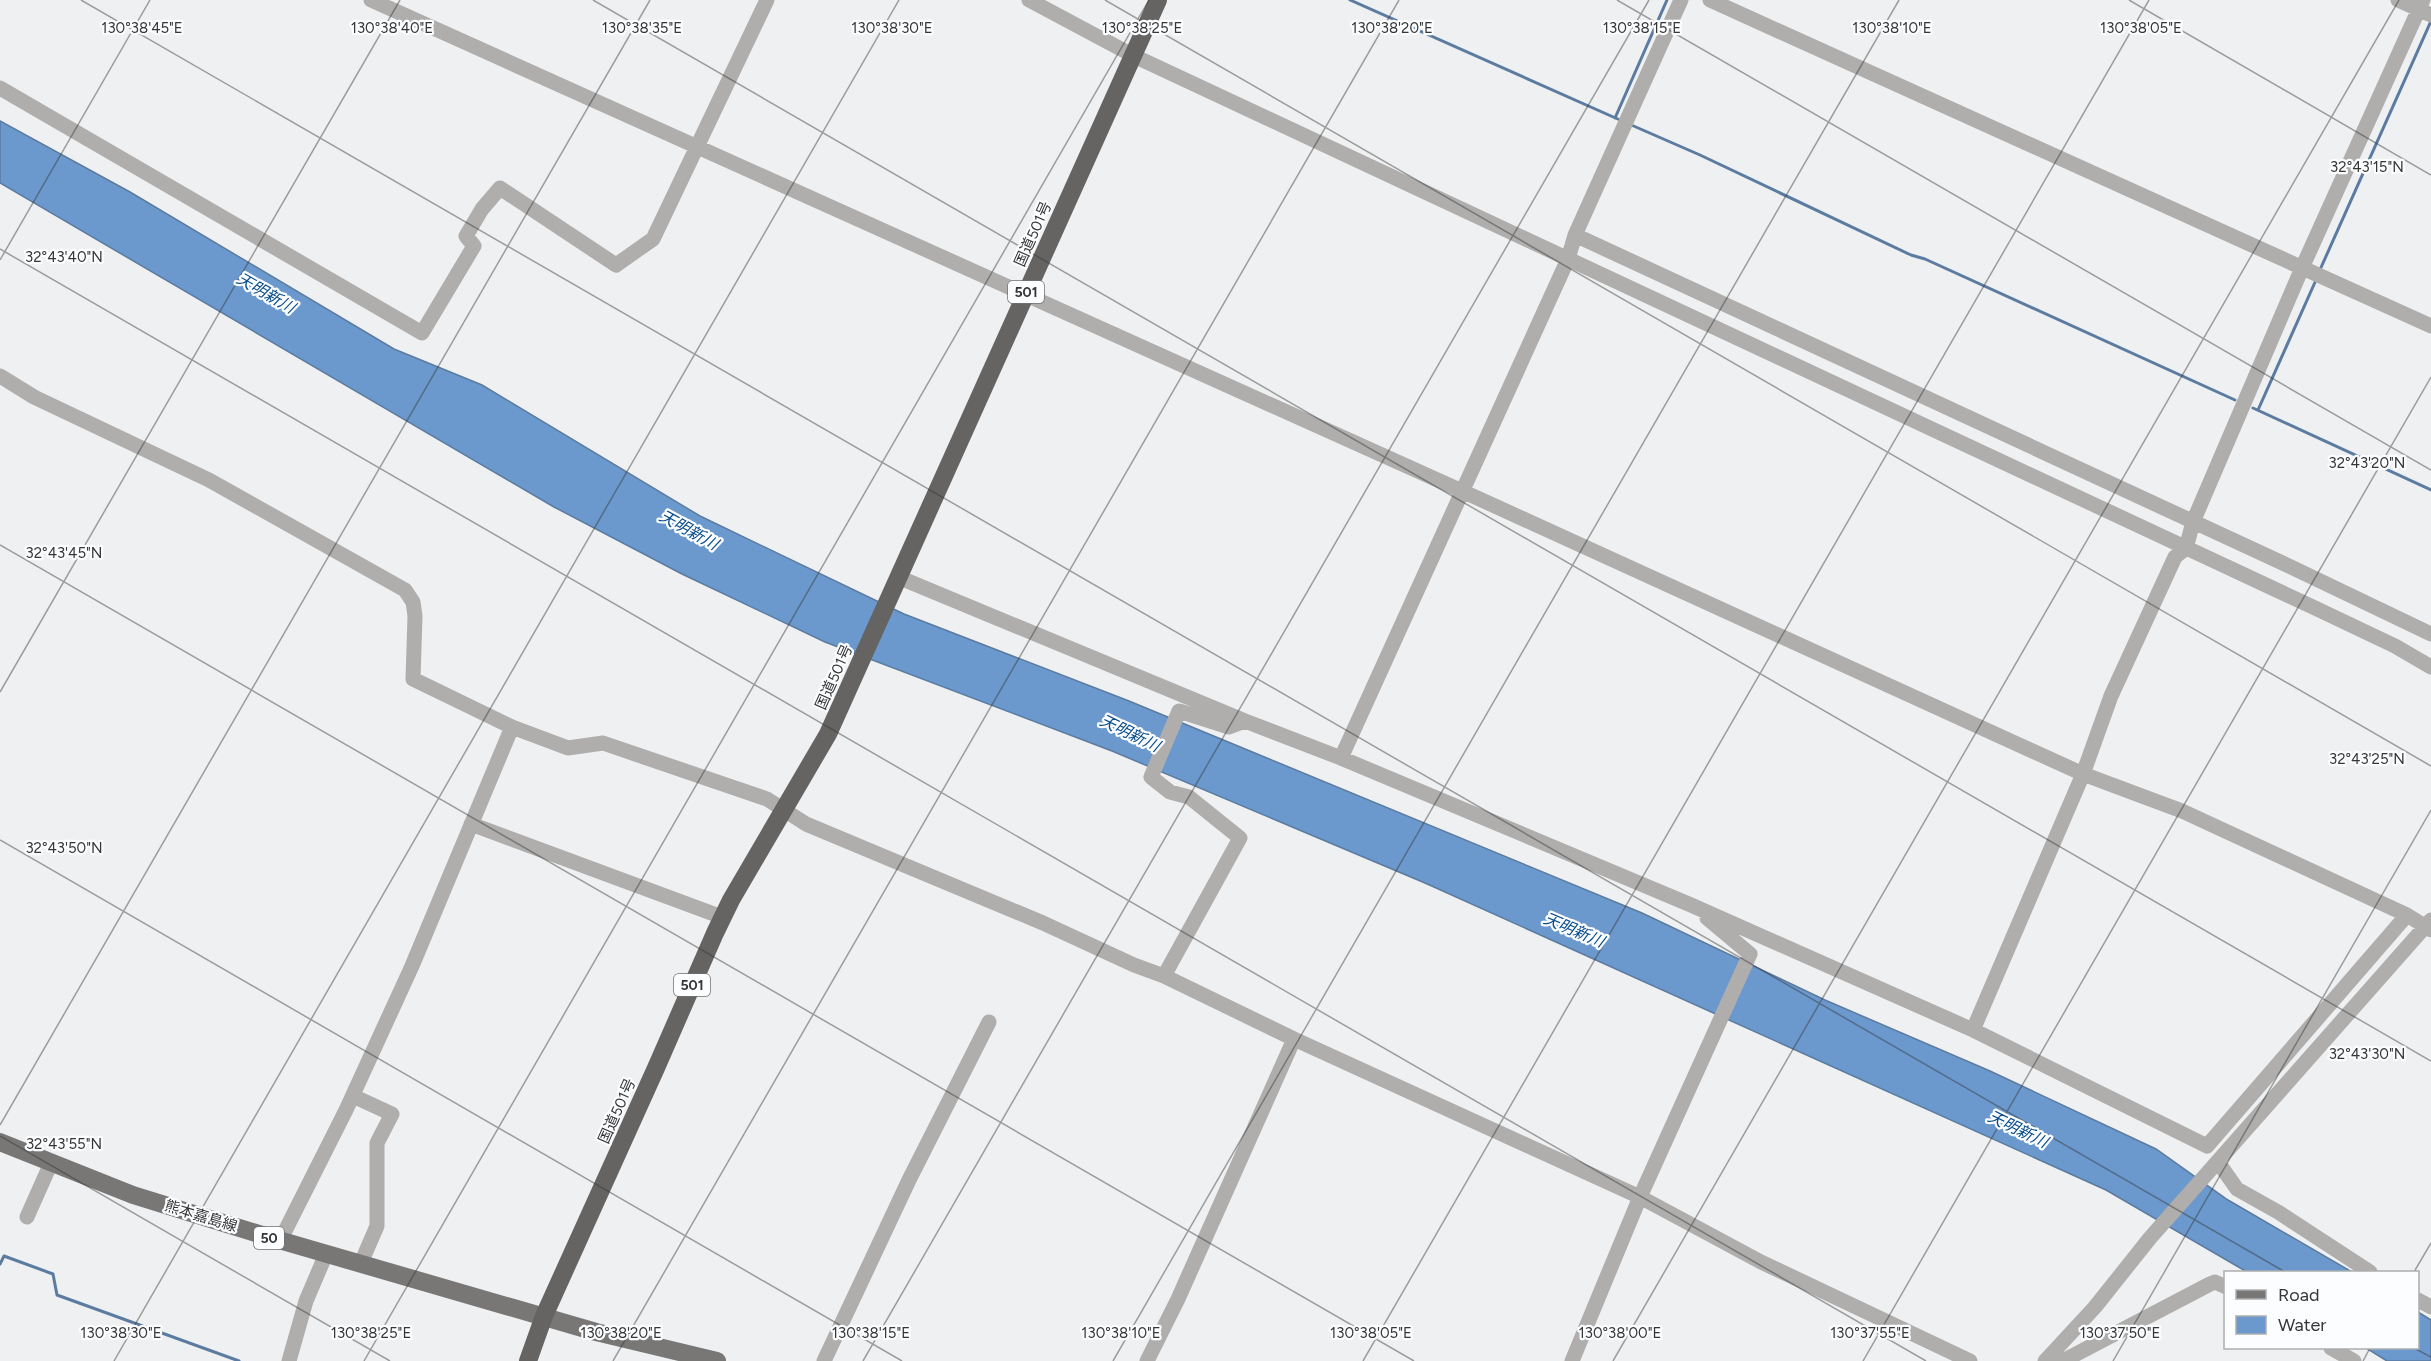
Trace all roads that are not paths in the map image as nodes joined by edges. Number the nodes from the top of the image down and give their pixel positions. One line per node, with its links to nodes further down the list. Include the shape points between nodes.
1 (371, 0): 11 (street)
2 (767, 0): 11 (street)
3 (1029, 0): 9 (street)
4 (1158, 0): 9 (highway, 国道501号 / 501)
5 (1681, 0): 12 (street)
6 (1710, 0): 14 (street)
7 (2398, 0): 8 (street)
8 (2424, 8): 14 (street)
9 (1134, 56): 13 (street); 15 (highway, 国道501号 / 501)
10 (0, 88): 11 (street, via 422,333 474,246 466,236 500,188 616,265 654,239)
11 (697, 148): 15 (street)
12 (1575, 235): 13 (street); 19 (street)
13 (1568, 259): 18 (street); 20 (street)
14 (2302, 268): 16 (street); 19 (street)
15 (1025, 294): 18 (street); 21 (highway, 国道501号 / 501)
16 (2431, 326)
17 (0, 375): 25 (street, via 34,397 209,480 405,590 415,616 412,679)
18 (1462, 491): 26 (street); 27 (street)
19 (2193, 522): 20 (street); 22 (street)
20 (2186, 548): 23 (street, via 2356,627); 27 (street, via 2175,557 2111,696)
21 (895, 581): 24 (street); 28 (highway, 国道501号 / 501, via 828,734)
22 (2431, 634)
23 (2431, 667)
24 (1245, 721): 26 (street); 34 (street, via 1228,727 1179,711 1150,777 1170,792 1189,797 1240,838)
25 (512, 727): 28 (street, via 568,748 603,743 767,799); 29 (street)
26 (1341, 758): 30 (street)
27 (2083, 774): 31 (street, via 2182,811); 36 (street)
28 (784, 810): 32 (highway, 国道501号 / 501); 34 (street, via 806,824)
29 (471, 824): 32 (street); 38 (street)
30 (1691, 905): 36 (street); 42 (street, via 1750,954)
31 (2407, 915): 33 (street); 36 (street, via 2207,1146)
32 (722, 917): 49 (highway, 国道501号 / 501)
33 (2429, 926): 41 (street)
34 (1164, 976): 37 (street)
35 (989, 1022): 55 (street)
36 (1973, 1030)
37 (1294, 1039): 42 (street); 56 (street)
38 (352, 1096): 44 (street); 46 (street, via 392,1114 377,1143 377,1226)
39 (0, 1142): 40 (main road, 熊本嘉島線 / 50)
40 (51, 1163): 43 (street); 44 (main road, 熊本嘉島線 / 50, via 133,1195)
41 (2214, 1166): 47 (street, via 2236,1189); 59 (street)
42 (1640, 1197): 57 (street); 58 (street, via 1761,1262)
43 (27, 1217)
44 (280, 1241): 45 (main road, 熊本嘉島線 / 50)
45 (326, 1254): 46 (main road, 熊本嘉島線 / 50); 52 (street, via 306,1302)
46 (361, 1263): 49 (main road, 熊本嘉島線 / 50)
47 (2368, 1271)
48 (2224, 1286): 60 (street, via 2210,1284)
49 (544, 1316): 51 (main road, 熊本嘉島線); 53 (highway, 国道501号 / 501)
50 (2334, 1349): 61 (street)
51 (680, 1357): 54 (main road, 熊本嘉島線)
52 (289, 1361)
53 (528, 1361)
54 (717, 1361)
55 (824, 1361)
56 (1147, 1361)
57 (1572, 1361)
58 (1970, 1361)
59 (2045, 1361)
60 (2063, 1361)
61 (2354, 1361)

